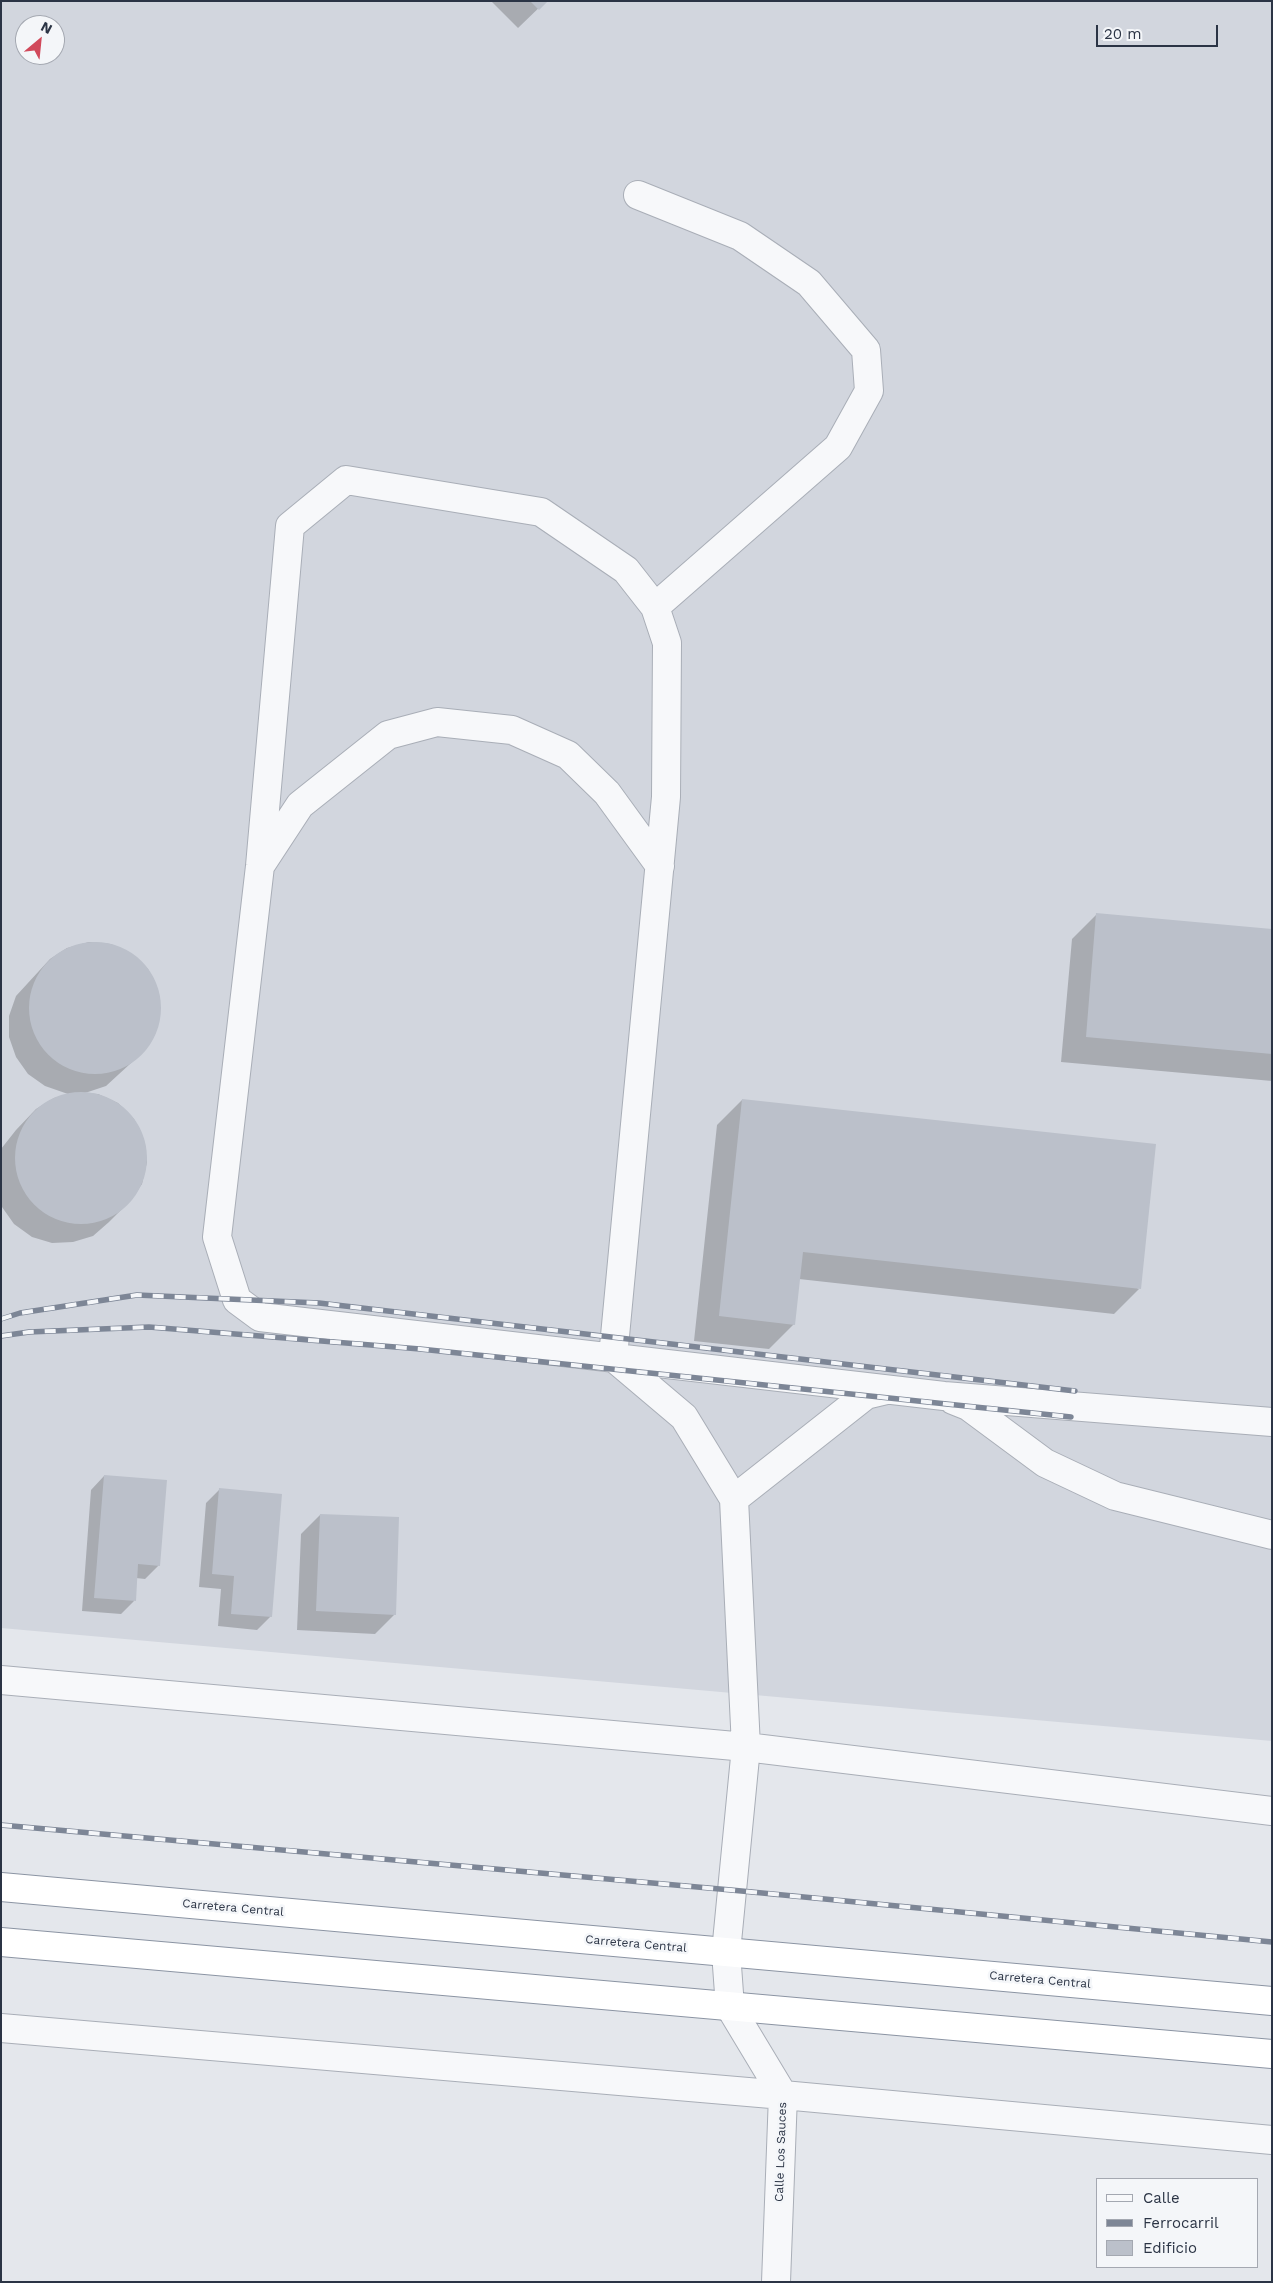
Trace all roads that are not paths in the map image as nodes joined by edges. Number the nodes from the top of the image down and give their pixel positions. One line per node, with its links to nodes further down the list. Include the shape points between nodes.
1 (638, 195): 2 (street, via 740,236 809,283 866,350 869,391 838,447)
2 (655, 607): 3 (street, via 626,570 541,512 346,480 290,526); 4 (street, via 666,643 666,797)
3 (260, 866): 4 (street, via 300,805 388,735 437,722 512,730 568,755 607,792); 5 (street, via 217,1237 237,1300 260,1317)
4 (660, 866): 5 (street)
5 (613, 1357): 6 (street); 9 (street, via 684,1417)
6 (888, 1390): 7 (street); 9 (street, via 866,1395)
7 (944, 1396): 8 (street); 10 (street, via 968,1406 1045,1464 1116,1496)
8 (1272, 1422)
9 (734, 1499): 12 (street)
10 (1272, 1535)
11 (1, 1680): 12 (street)
12 (746, 1747): 13 (street); 16 (street)
13 (1272, 1811)
14 (1, 1887): 16 (highway, Carretera Central)
15 (1, 1942): 18 (highway)
16 (726, 1952): 17 (highway, Carretera Central); 18 (street)
17 (1272, 2001)
18 (730, 2007): 20 (highway); 21 (street, Calle Los Sauces)
19 (1, 2028): 21 (street)
20 (1272, 2054)
21 (783, 2095): 22 (street); 23 (street, Calle Los Sauces)
22 (1272, 2140)
23 (776, 2282)

